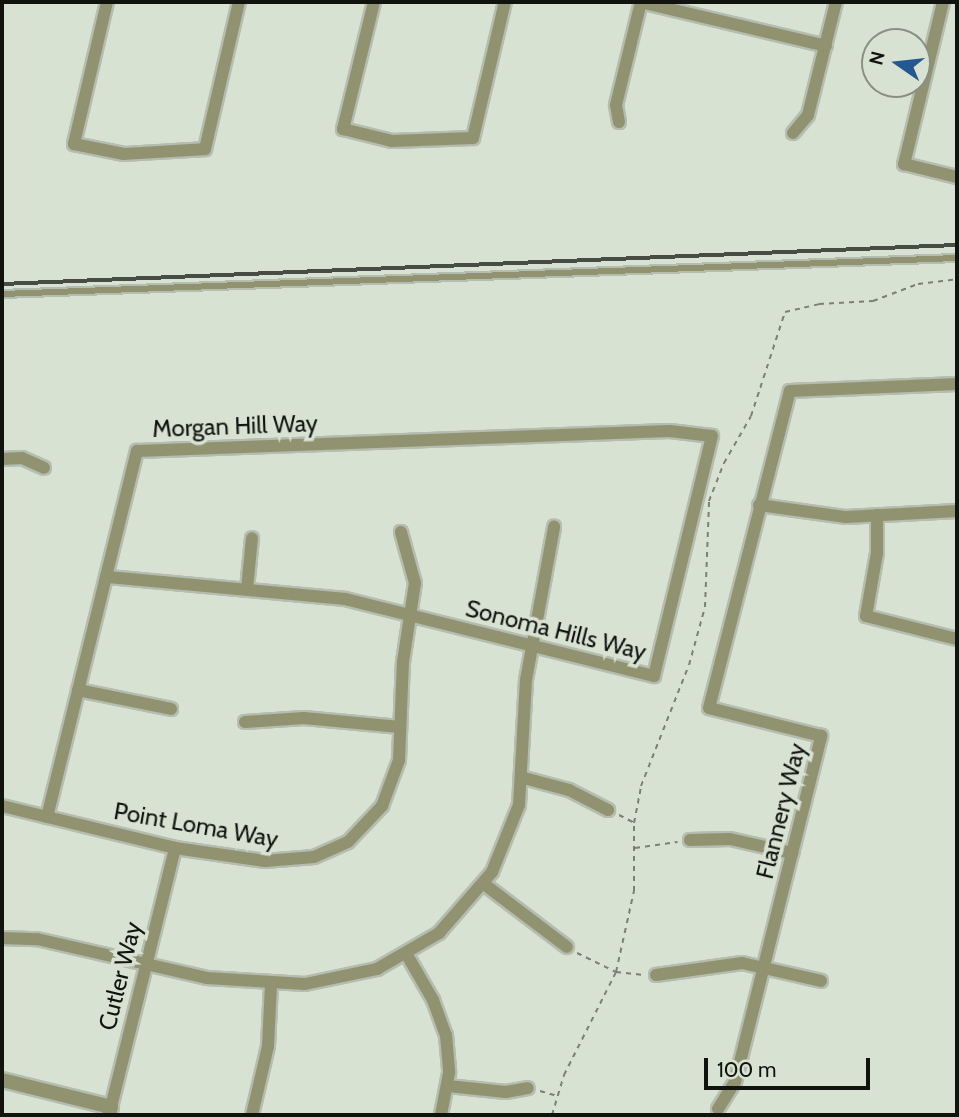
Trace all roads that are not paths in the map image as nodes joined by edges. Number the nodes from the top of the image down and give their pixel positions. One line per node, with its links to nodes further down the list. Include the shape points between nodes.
1 (107, 2): 2 (street, via 74,144 124,154 205,149)
2 (239, 2)
3 (374, 2): 4 (street, via 344,129 392,141 473,138)
4 (505, 2)
5 (640, 2): 8 (street); 9 (street, via 616,105)
6 (836, 2): 8 (street)
7 (943, 2): 11 (street, via 904,164)
8 (826, 46): 10 (street, via 808,115)
9 (619, 122)
10 (793, 133)
11 (957, 177)
12 (957, 258): 13 (lane)
13 (2, 294)
14 (957, 384): 18 (street, via 790,391)
15 (712, 436): 24 (street, Morgan Hill Way, via 670,431 137,451); 28 (street, Sonoma Hills Way, via 654,676)
16 (2, 459): 17 (street, via 22,458)
17 (44, 468)
18 (759, 505): 20 (street, via 820,516); 39 (street, Flannery Way, via 709,708 821,736)
19 (957, 512): 20 (street)
20 (877, 515): 27 (street, via 877,553 866,616)
21 (554, 527): 28 (street)
22 (401, 532): 26 (street, Point Loma Way, via 415,575)
23 (252, 538): 25 (street)
24 (106, 577): 25 (street, Sonoma Hills Way); 29 (street, Morgan Hill Way)
25 (247, 589): 26 (street, Sonoma Hills Way, via 345,599)
26 (412, 616): 28 (street, Sonoma Hills Way); 32 (street, Point Loma Way)
27 (957, 639)
28 (532, 645): 33 (street, via 524,693)
29 (78, 690): 30 (street); 36 (street, Morgan Hill Way)
30 (171, 709)
31 (245, 722): 32 (street, via 304,718)
32 (400, 727): 38 (street, Point Loma Way, via 399,760 388,795 367,826 337,848 314,858 278,862)
33 (524, 778): 35 (street, via 569,790); 40 (street, via 513,828)
34 (2, 806): 36 (street, Point Loma Way)
35 (608, 810)
36 (47, 817): 38 (street, Point Loma Way)
37 (690, 840): 39 (street, via 730,839)
38 (175, 848): 45 (street, Cutler Way)
39 (792, 853): 44 (street, Flannery Way)
40 (484, 884): 42 (street); 43 (street, via 457,917)
41 (2, 938): 45 (street, via 37,939)
42 (567, 947)
43 (407, 955): 48 (street, via 353,977); 50 (street, via 443,1023)
44 (765, 965): 46 (street, via 730,963); 47 (street); 52 (street, Flannery Way, via 734,1082)
45 (146, 966): 48 (street); 53 (street, Cutler Way)
46 (656, 975)
47 (821, 981)
48 (271, 984): 54 (street, via 268,1046)
49 (2, 1080): 53 (street)
50 (448, 1086): 51 (street, via 506,1092); 55 (street)
51 (528, 1088)
52 (718, 1109)
53 (110, 1111)
54 (252, 1115)
55 (441, 1115)

